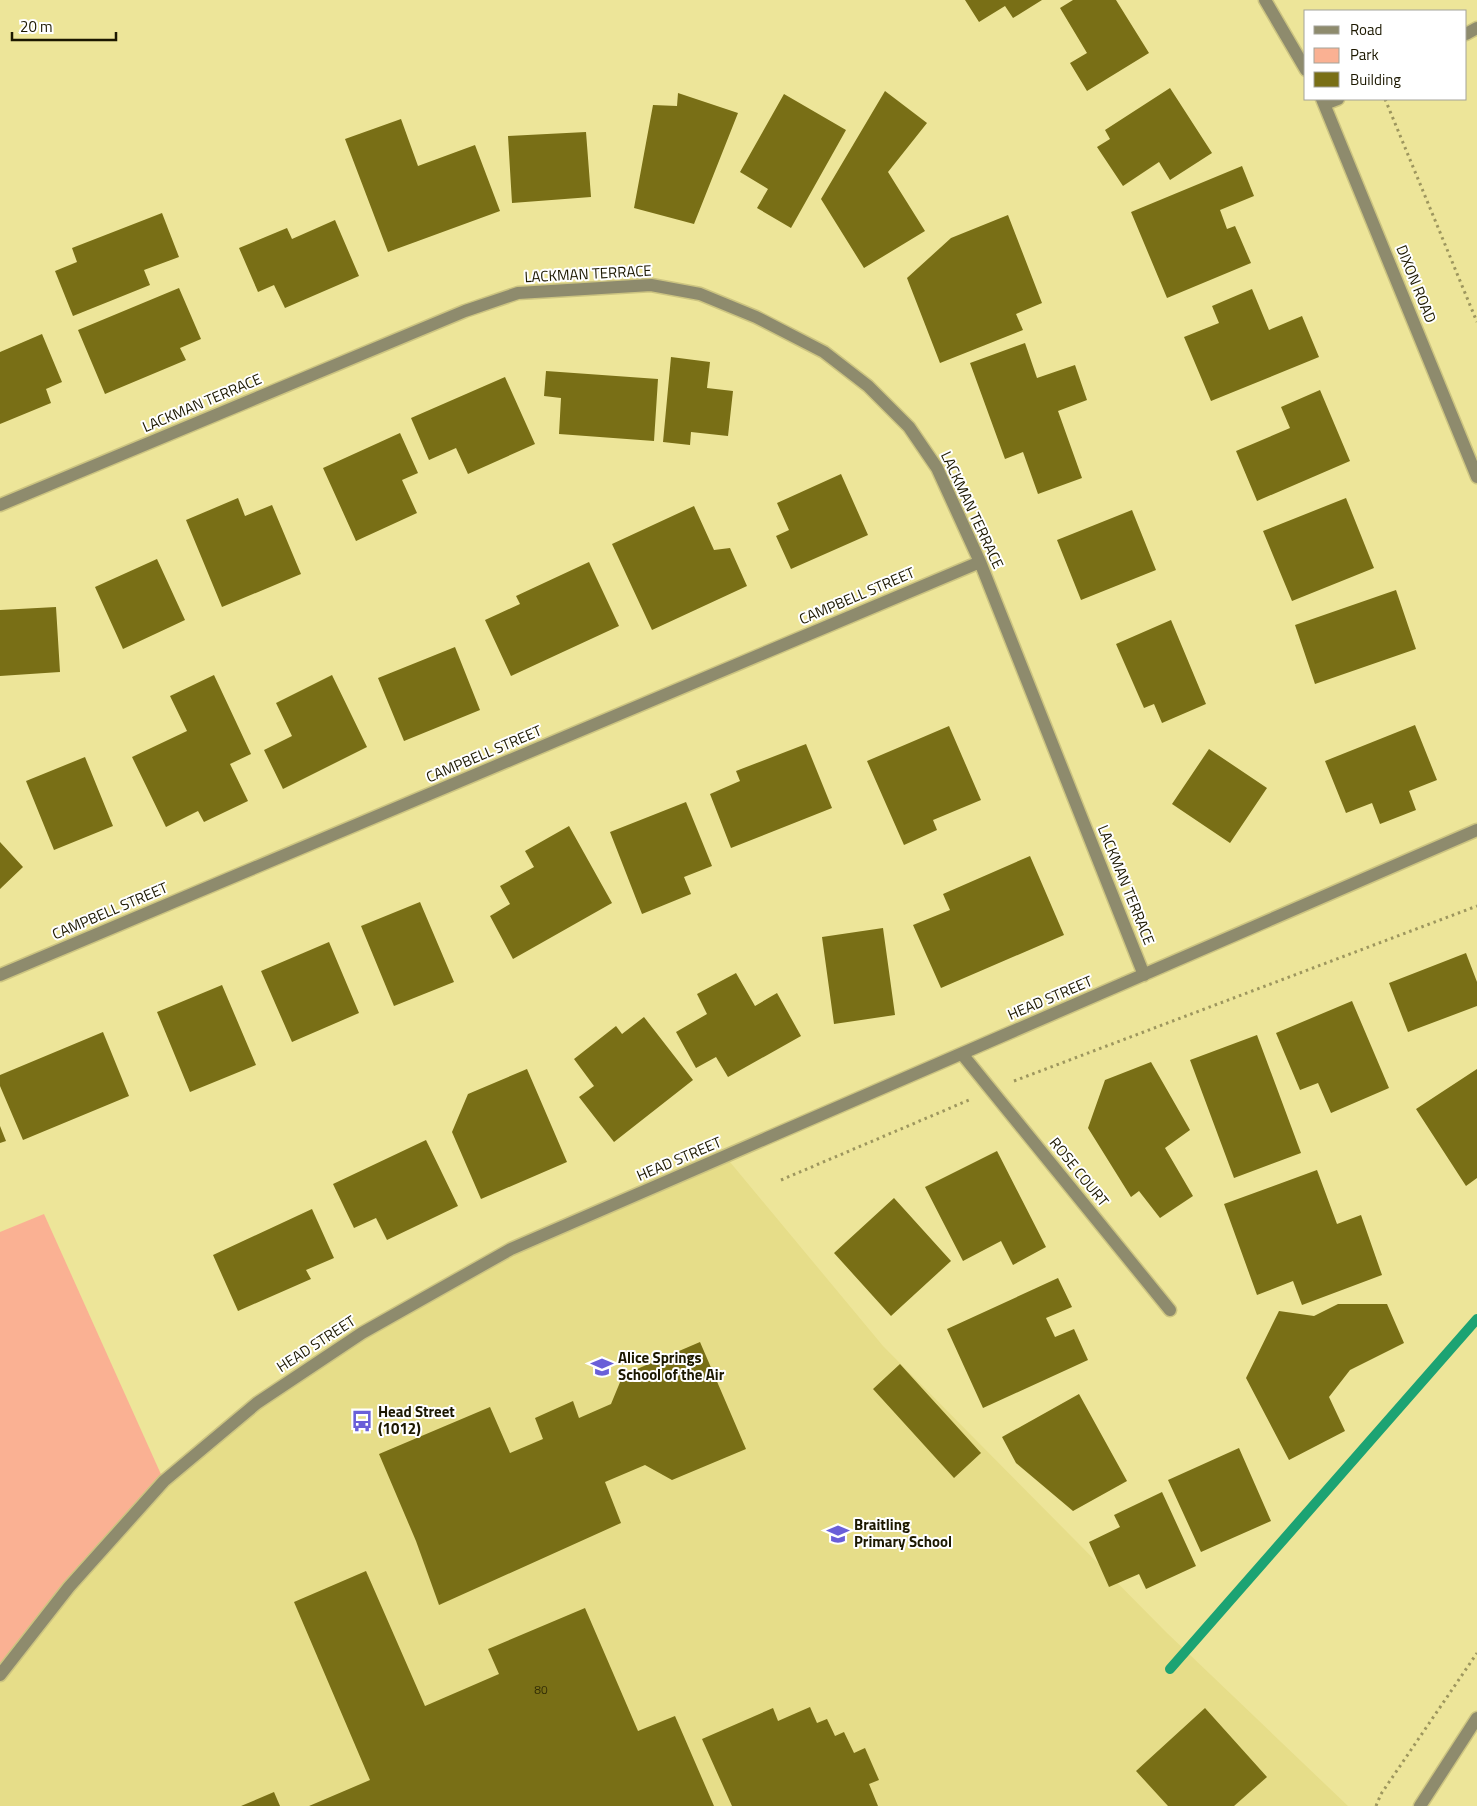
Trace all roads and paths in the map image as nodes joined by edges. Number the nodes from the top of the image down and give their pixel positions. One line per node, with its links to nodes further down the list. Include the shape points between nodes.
1 (1265, 0): 2 (street)
2 (1304, 67)
3 (1385, 100): 5 (path)
4 (1324, 101): 6 (street, DIXON ROAD)
5 (1477, 322)
6 (1477, 477)
7 (0, 505): 8 (street, LACKMAN TERRACE, via 518,293 651,285 700,294 756,317 824,352 868,386 909,427 937,468)
8 (980, 562): 11 (street, CAMPBELL STREET); 12 (street, LACKMAN TERRACE)
9 (1477, 830): 12 (street, HEAD STREET)
10 (1477, 906): 14 (path)
11 (0, 975)
12 (1144, 975): 13 (street, HEAD STREET)
13 (962, 1054): 14 (street, ROSE COURT); 18 (street, HEAD STREET, via 511,1249 362,1332 257,1403 164,1481 69,1587)
14 (992, 1090): 15 (path); 16 (street, ROSE COURT)
15 (781, 1180)
16 (1170, 1310)
17 (1477, 1653): 20 (path)
18 (0, 1675)
19 (1477, 1718): 21 (street)
20 (1376, 1806)
21 (1420, 1806)

